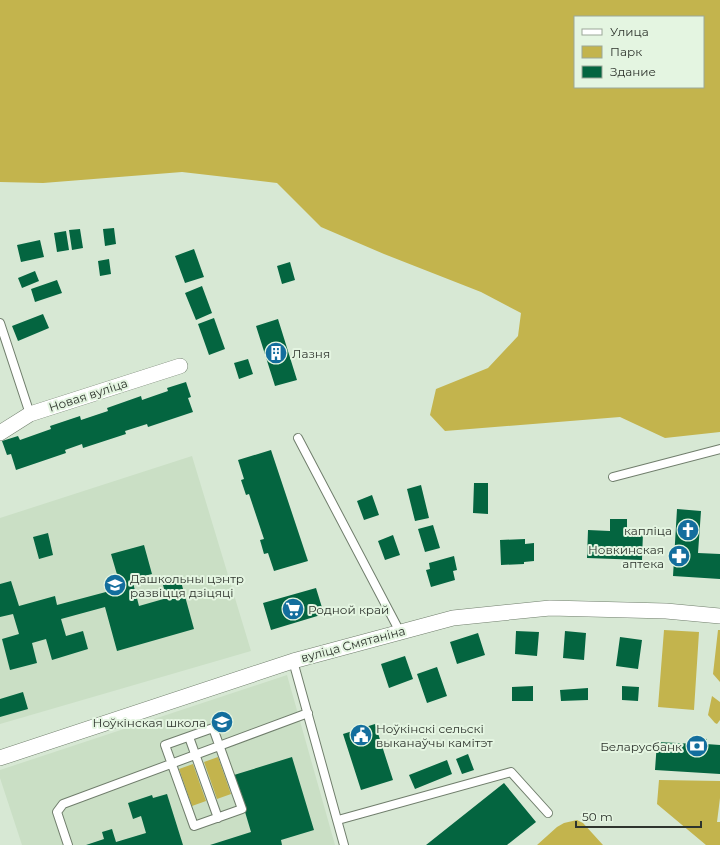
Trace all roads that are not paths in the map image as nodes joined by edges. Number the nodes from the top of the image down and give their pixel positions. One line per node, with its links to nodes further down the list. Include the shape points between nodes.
1 (0, 323): 3 (lane)
2 (180, 366): 3 (street, Новая вуліца)
3 (30, 414): 4 (street, Новая вуліца)
4 (0, 433)
5 (298, 438): 9 (lane)
6 (720, 449): 7 (lane)
7 (613, 477)
8 (720, 616): 9 (street, вуліца Смятаніна, via 666,611 550,608 453,618)
9 (400, 632): 10 (street, вуліца Смятаніна)
10 (293, 660): 11 (lane); 15 (street, вуліца Смятаніна)
11 (308, 713): 13 (lane); 19 (lane)
12 (189, 737): 13 (lane, via 213,728); 14 (lane); 16 (lane, via 165,745)
13 (219, 746): 14 (lane); 18 (lane, via 242,810)
14 (195, 755): 16 (lane); 18 (lane)
15 (0, 758)
16 (172, 764): 18 (lane, via 194,826); 20 (lane, via 63,804 57,812)
17 (548, 813): 19 (lane, via 511,772)
18 (218, 818)
19 (338, 820): 21 (lane)
20 (68, 845)
21 (344, 845)

